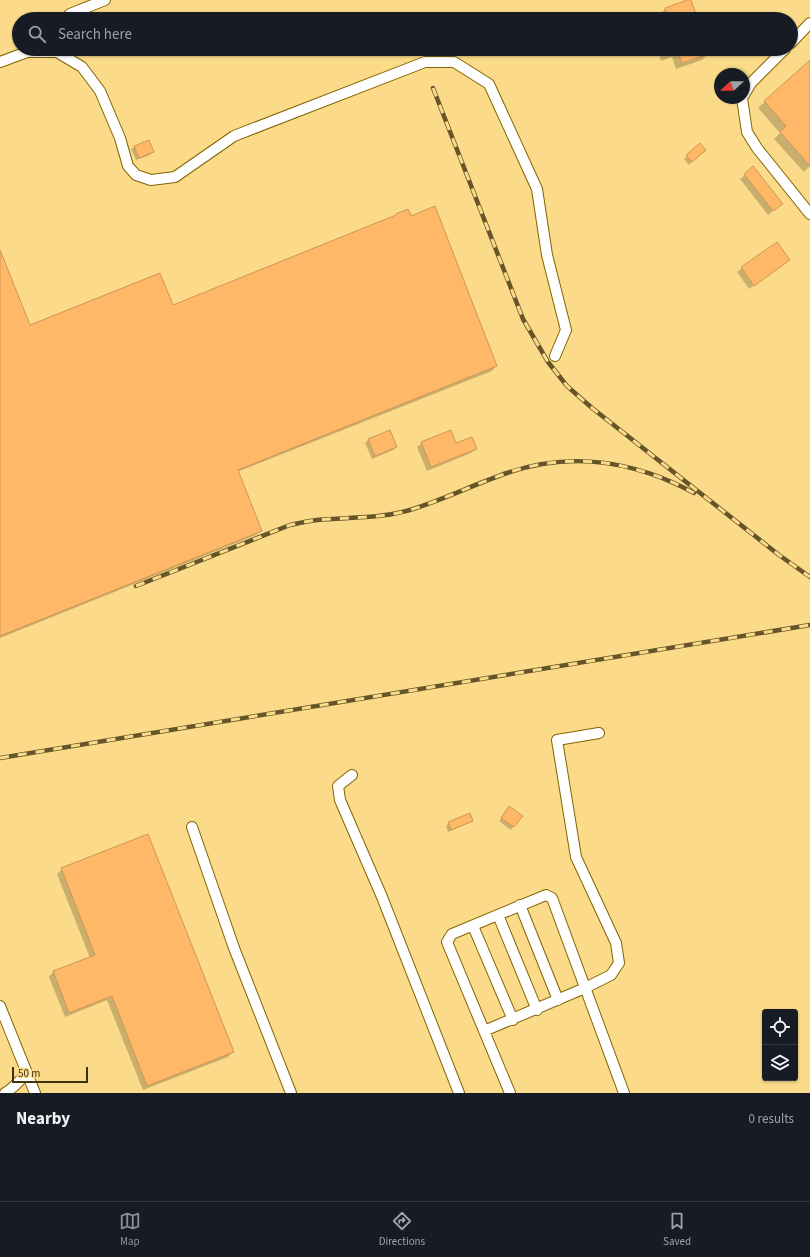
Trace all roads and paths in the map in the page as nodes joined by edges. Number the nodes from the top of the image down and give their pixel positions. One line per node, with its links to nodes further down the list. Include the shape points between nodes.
1 (105, 0): 2 (street)
2 (75, 12)
3 (810, 23): 4 (street)
4 (798, 36)
5 (16, 56): 8 (street)
6 (64, 56): 12 (street, via 82,67 100,91 120,138 128,166 136,175 151,180 175,177 234,136 425,62 454,62 489,84 537,189 547,255 566,330)
7 (778, 56): 9 (street)
8 (0, 62)
9 (750, 85)
10 (742, 104): 11 (street, via 747,132)
11 (810, 214)
12 (555, 356)
13 (599, 733): 19 (street, via 557,740 576,858 616,943 619,963 611,975)
14 (352, 775): 29 (street, via 338,786 340,800 382,897)
15 (192, 828): 28 (street, via 234,948)
16 (520, 905): 17 (street); 19 (street, via 546,895 552,898); 20 (street)
17 (498, 915): 18 (street); 22 (street)
18 (473, 926): 23 (street); 24 (street, via 452,934 448,942)
19 (585, 988): 20 (street); 31 (street)
20 (558, 1000): 22 (street)
21 (0, 1006): 25 (street)
22 (537, 1010): 23 (street)
23 (513, 1020): 24 (street)
24 (484, 1031): 30 (street)
25 (27, 1074): 26 (street); 27 (street)
26 (5, 1093)
27 (35, 1093)
28 (291, 1093)
29 (460, 1093)
30 (510, 1093)
31 (624, 1093)

